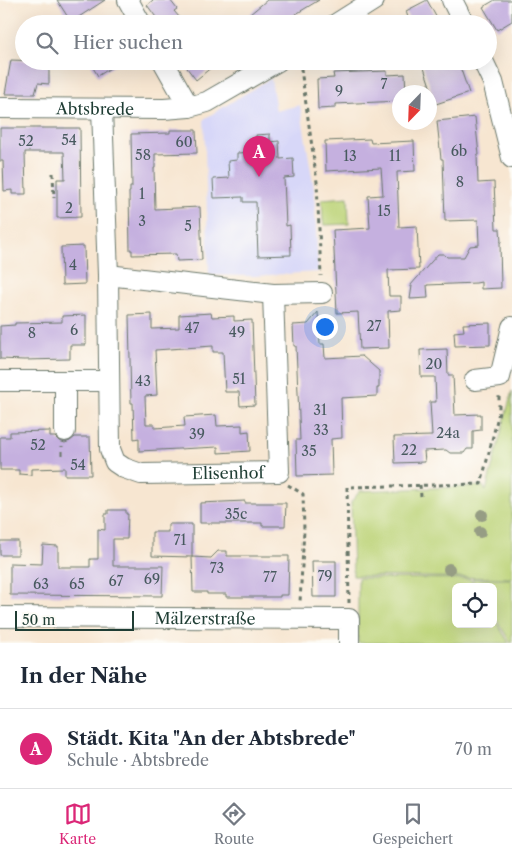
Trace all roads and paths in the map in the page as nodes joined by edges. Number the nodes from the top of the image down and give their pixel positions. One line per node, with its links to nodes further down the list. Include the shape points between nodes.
1 (128, 0): 4 (street)
2 (374, 0): 5 (street)
3 (452, 0): 6 (street)
4 (137, 15)
5 (350, 15)
6 (460, 15)
7 (168, 70): 11 (street)
8 (262, 70): 11 (street, Abtsbrede, via 207,102)
9 (302, 70): 18 (path, via 315,182)
10 (487, 70): 14 (street)
11 (189, 107): 13 (street, Abtsbrede)
12 (0, 108): 13 (street, Abtsbrede)
13 (102, 109): 17 (street, Elisenhof)
14 (512, 158)
15 (53, 173): 16 (path)
16 (54, 198)
17 (108, 275): 19 (street); 25 (street, Elisenhof)
18 (322, 293): 19 (street)
19 (273, 294): 27 (street, Elisenhof)
20 (512, 328): 21 (street)
21 (500, 377): 22 (street); 28 (path, via 499,412 481,484)
22 (475, 380)
23 (0, 381): 24 (street)
24 (65, 381): 25 (street); 26 (street)
25 (109, 381): 27 (street, Elisenhof, via 110,449 115,462 124,468 141,474)
26 (65, 431)
27 (279, 472): 31 (path, via 288,485 303,494)
28 (420, 485): 29 (path); 32 (path, via 347,487)
29 (420, 496)
30 (0, 618): 31 (street, Mälzerstraße)
31 (299, 619): 32 (street, Mälzerstraße)
32 (349, 619): 33 (street)
33 (349, 643)

